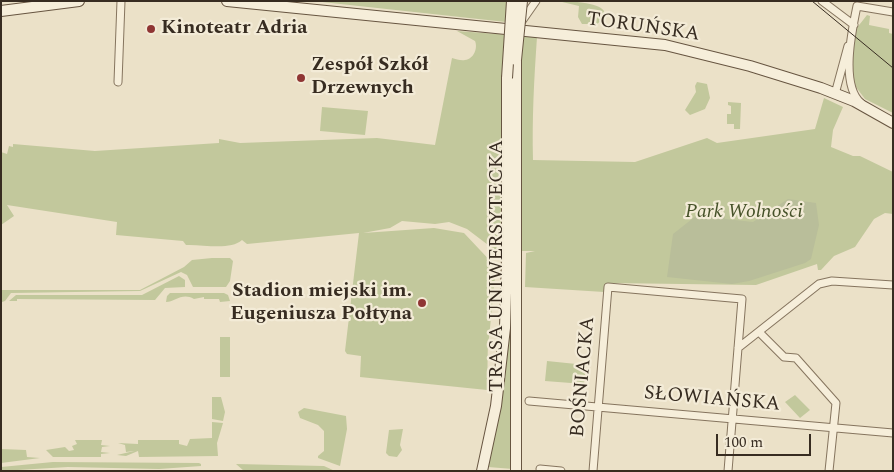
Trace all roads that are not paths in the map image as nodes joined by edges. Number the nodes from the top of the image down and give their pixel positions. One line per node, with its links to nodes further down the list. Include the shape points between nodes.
1 (79, 1): 9 (main road)
2 (121, 1): 14 (street)
3 (227, 1): 8 (main road, TORUŃSKA)
4 (512, 1): 19 (main road, TRASA UNIWERSYTECKA, bridge, via 507,78)
5 (522, 1): 19 (main road, TRASA UNIWERSYTECKA, bridge, via 516,60)
6 (536, 1): 12 (street, via 522,21)
7 (822, 1): 11 (street)
8 (298, 5): 12 (main road, TORUŃSKA)
9 (1, 11)
10 (893, 12): 11 (street, via 857,6)
11 (854, 25): 13 (street)
12 (521, 30): 16 (main road, TORUŃSKA, via 666,45 780,74)
13 (851, 38): 15 (street); 16 (street)
14 (118, 82)
15 (850, 85): 16 (street); 17 (street)
16 (839, 95): 17 (main road, TORUŃSKA)
17 (865, 107): 18 (main road, TORUŃSKA)
18 (893, 123)
19 (512, 212): 29 (main road, TRASA UNIWERSYTECKA, via 505,328 496,406); 30 (main road, TRASA UNIWERSYTECKA)
20 (893, 285): 21 (street, via 832,281 820,284)
21 (759, 332): 22 (street); 26 (street, via 784,357 796,358 836,403)
22 (738, 348): 24 (street, BOŚNIACKA, via 742,300 608,286); 25 (street)
23 (529, 401): 24 (street, SŁOWIAŃSKA)
24 (599, 406): 25 (street, SŁOWIAŃSKA); 32 (street, BOŚNIACKA)
25 (733, 417): 26 (street, SŁOWIAŃSKA); 33 (street)
26 (835, 428): 27 (street, SŁOWIAŃSKA); 34 (street)
27 (893, 433)
28 (540, 469): 31 (street)
29 (482, 471)
30 (516, 471)
31 (561, 471)
32 (593, 471)
33 (728, 471)
34 (828, 471)

